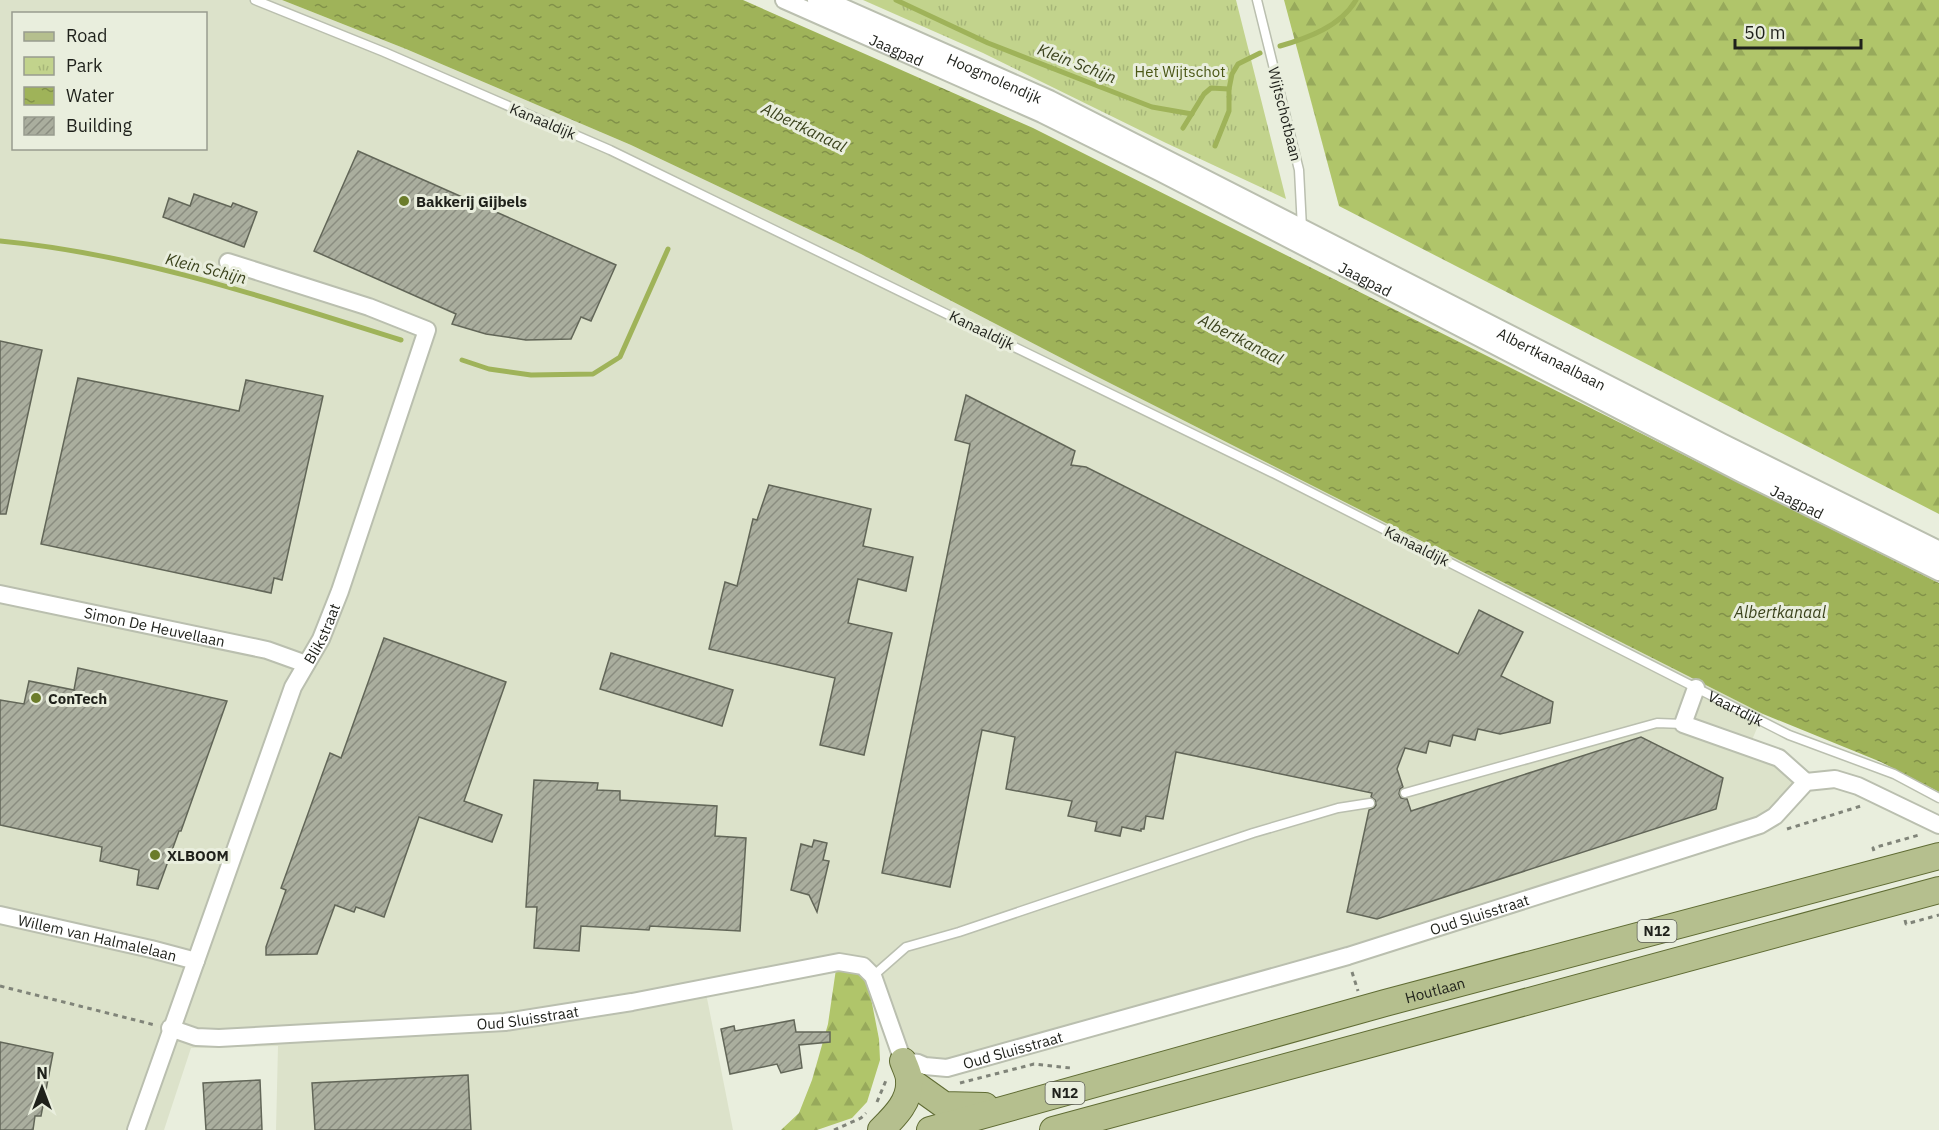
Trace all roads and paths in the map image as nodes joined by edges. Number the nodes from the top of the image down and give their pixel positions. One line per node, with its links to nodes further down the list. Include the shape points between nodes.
1 (255, 0): 12 (lane, Kanaaldijk, via 621,155 1275,474)
2 (784, 0): 9 (street, Jaagpad, via 1042,114)
3 (819, 0): 5 (street, Hoogmolendijk, via 1028,92)
4 (1257, 0): 6 (lane, Wijtschotbaan, via 1299,170)
5 (1167, 161): 6 (street, Albertkanaalbaan)
6 (1302, 229): 8 (street, Albertkanaalbaan)
7 (228, 262): 11 (street, Blikstraat, via 369,307 427,330 340,591 321,639)
8 (1939, 553)
9 (1939, 572)
10 (0, 594): 11 (street, Simon De Heuvellaan, via 267,650)
11 (306, 664): 26 (street, Blikstraat, via 293,687)
12 (1696, 688): 13 (street, Vaartdijk); 16 (lane, Vaartdijk, via 1789,735 1894,774)
13 (1683, 724): 14 (street, Vaartdijk, via 1779,758); 15 (lane, via 1657,723)
14 (1806, 782): 18 (street, via 1835,779); 32 (street, Oud Sluisstraat, via 1775,816 1760,825 1348,956 947,1068 918,1063)
15 (1405, 793)
16 (1939, 798)
17 (1370, 803): 28 (lane, via 1338,808 1253,833 906,947)
18 (1939, 825)
19 (1922, 834): 20 (path)
20 (1873, 848)
21 (1934, 858): 33 (main road, Houtlaan / N12, via 1396,1000)
22 (1939, 890): 38 (main road, N12)
23 (0, 915): 26 (street, Willem van Halmalelaan)
24 (1939, 915): 25 (path)
25 (1906, 924)
26 (196, 961): 31 (street, Blikstraat)
27 (1351, 967): 30 (path)
28 (873, 976): 31 (street, Oud Sluisstraat, via 863,966 839,962 505,1022 219,1038); 32 (street)
29 (0, 986): 31 (path)
30 (1359, 996)
31 (170, 1028): 35 (street, Blikstraat)
32 (906, 1071): 33 (main road, via 944,1105); 34 (main road, via 907,1098 896,1116)
33 (1018, 1106): 37 (main road, Houtlaan / N12)
34 (871, 1124): 36 (path)
35 (136, 1130)
36 (834, 1130)
37 (930, 1130)
38 (1053, 1130)

